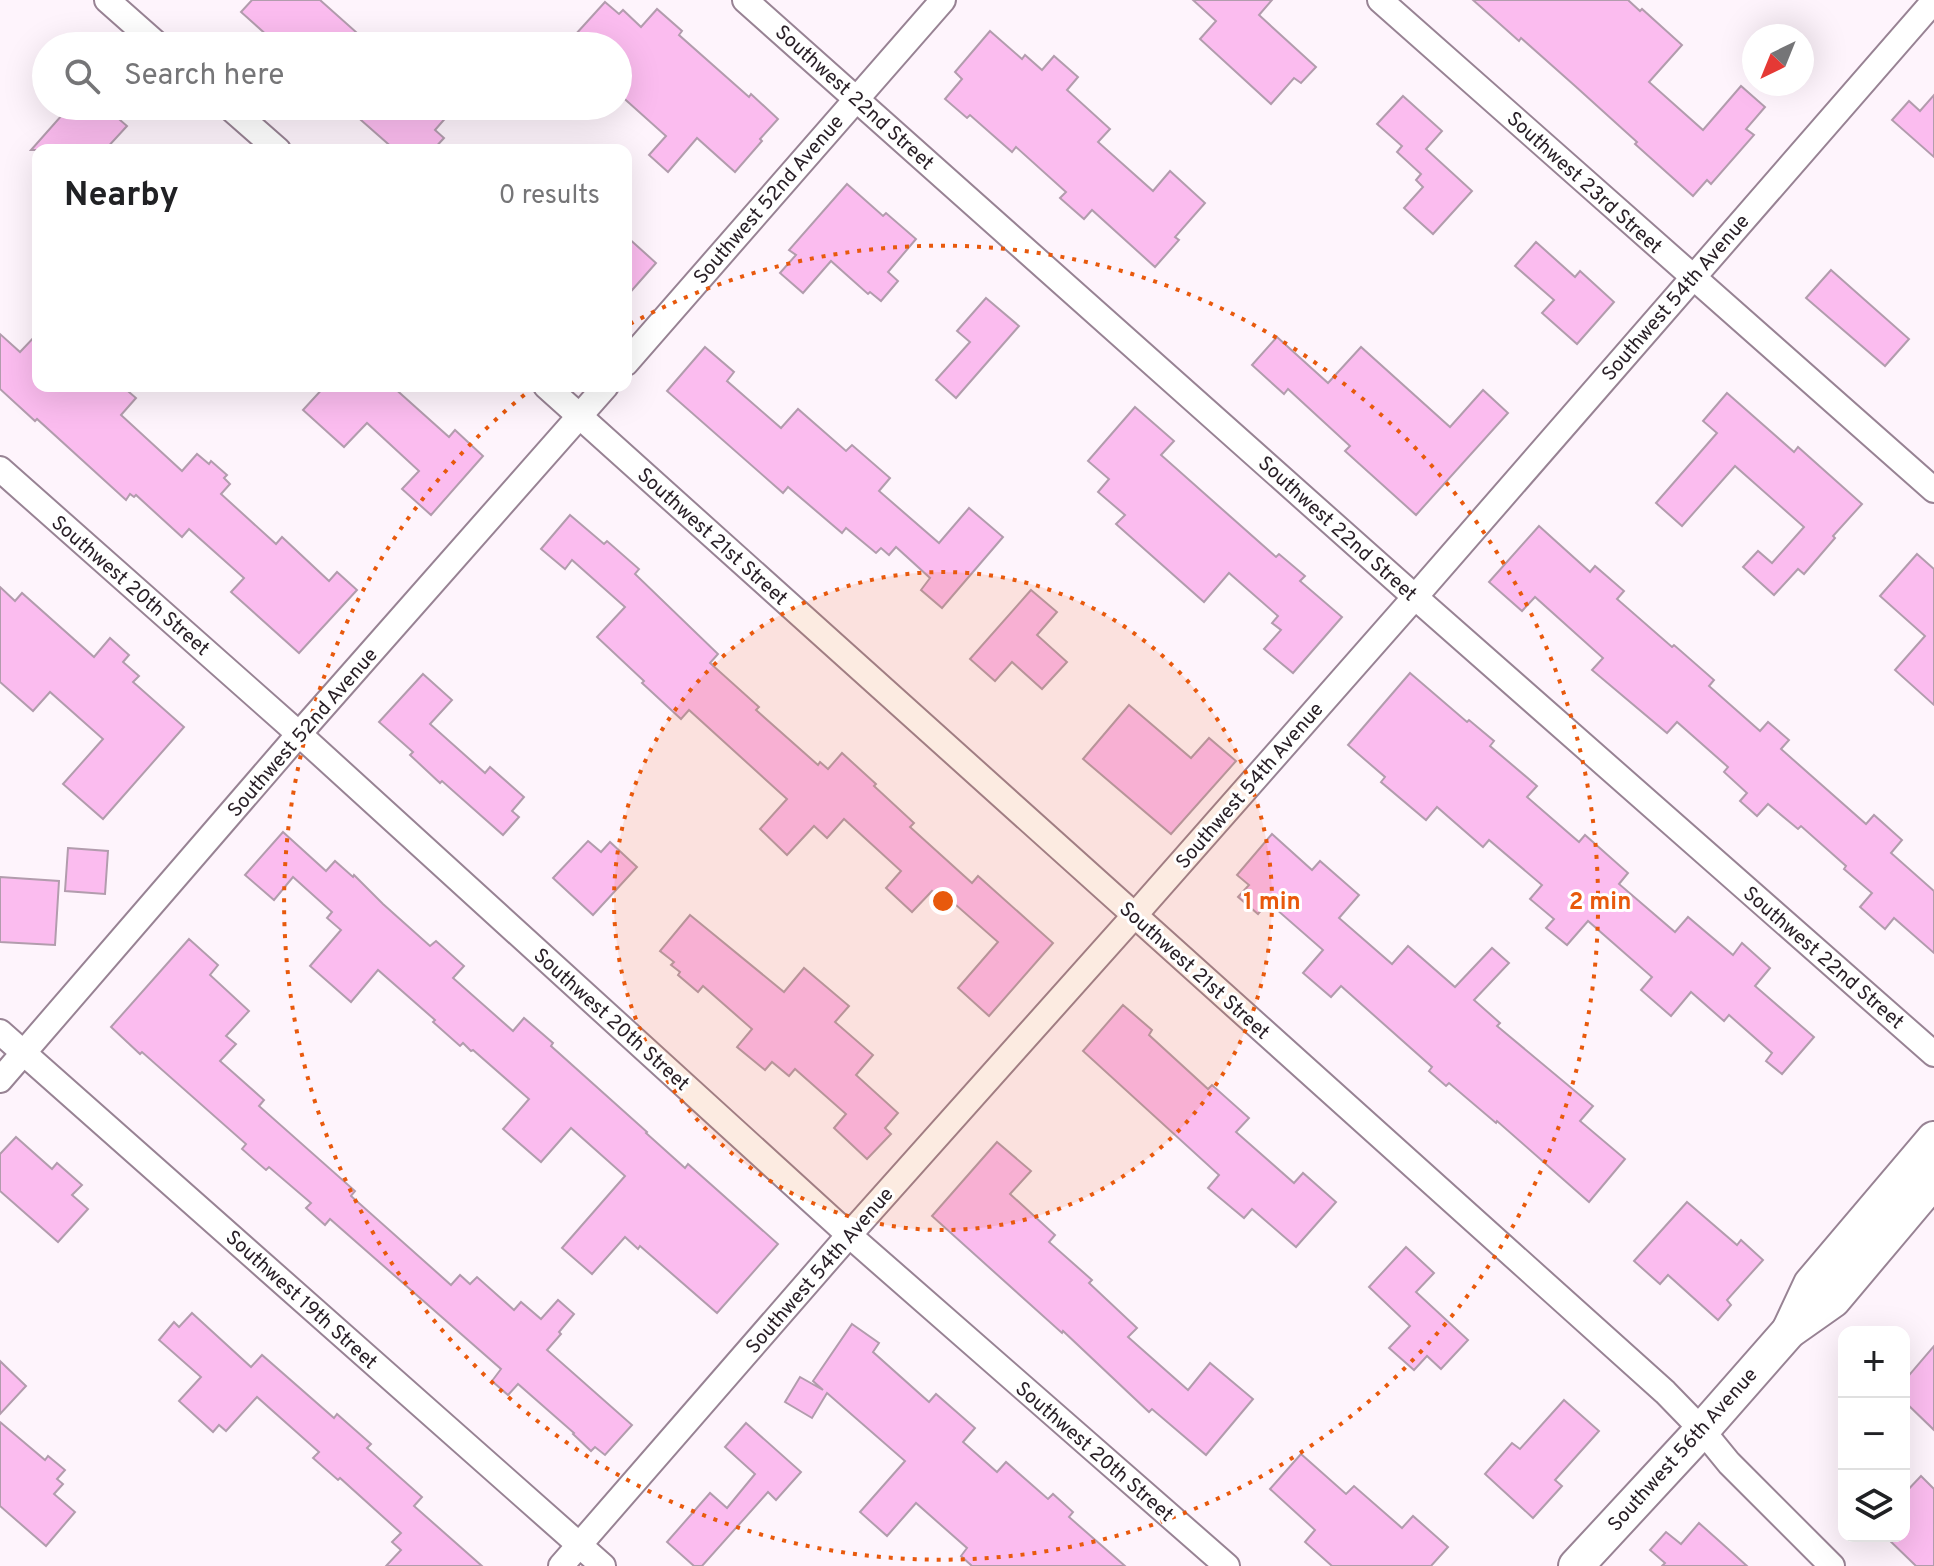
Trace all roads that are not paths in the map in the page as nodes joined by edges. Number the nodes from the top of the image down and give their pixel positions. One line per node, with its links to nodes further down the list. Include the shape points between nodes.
1 (107, 0): 6 (street)
2 (745, 0): 7 (street, Southwest 22nd Street)
3 (943, 0): 7 (street, Southwest 52nd Avenue)
4 (1380, 0): 10 (street, Southwest 23rd Street)
5 (1934, 1): 10 (street, Southwest 54th Avenue)
6 (143, 32)
7 (856, 98): 11 (street, Southwest 52nd Avenue); 17 (street, Southwest 22nd Street)
8 (244, 120): 9 (street)
9 (271, 144)
10 (1692, 277): 16 (street, Southwest 23rd Street); 17 (street, Southwest 54th Avenue)
11 (632, 356)
12 (553, 392): 14 (street, Southwest 21st Street)
13 (601, 392): 14 (street, Southwest 52nd Avenue)
14 (580, 416): 18 (street, Southwest 52nd Avenue); 19 (street, Southwest 21st Street)
15 (0, 469): 18 (street, Southwest 20th Street)
16 (1934, 490)
17 (1415, 597): 19 (street, Southwest 54th Avenue); 22 (street, Southwest 22nd Street)
18 (299, 734): 21 (street, Southwest 52nd Avenue); 26 (street, Southwest 20th Street)
19 (1134, 916): 26 (street, Southwest 54th Avenue); 28 (street, Southwest 21st Street)
20 (0, 1032): 21 (street, Southwest 19th Street)
21 (24, 1053): 23 (street, Southwest 52nd Avenue); 29 (street, Southwest 19th Street)
22 (1934, 1054)
23 (0, 1080)
24 (1934, 1139): 27 (street, Southwest 56th Avenue, via 1811,1284)
25 (1934, 1180): 27 (street, Southwest 56th Avenue, via 1833,1300)
26 (849, 1235): 29 (street, Southwest 54th Avenue); 32 (street, Southwest 20th Street)
27 (1789, 1331): 28 (street, Southwest 56th Avenue)
28 (1702, 1430): 33 (street, Southwest 56th Avenue); 34 (street, Southwest 21st Street)
29 (579, 1544): 30 (street, Southwest 54th Avenue); 31 (street, Southwest 19th Street)
30 (561, 1566)
31 (603, 1566)
32 (1227, 1566)
33 (1576, 1566)
34 (1832, 1566)

